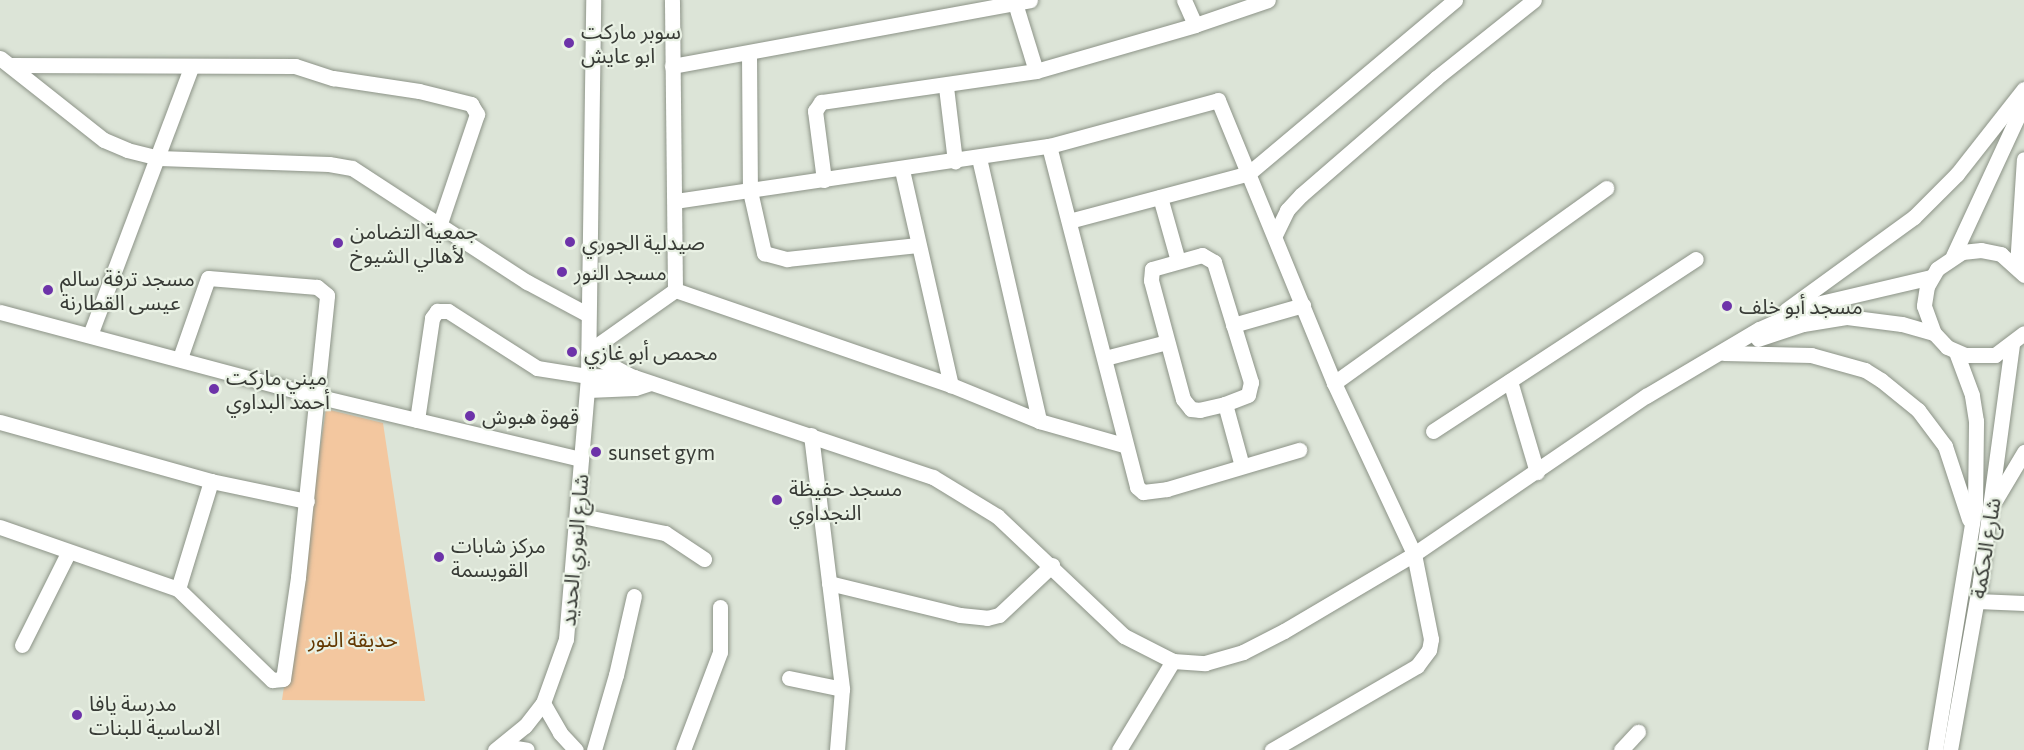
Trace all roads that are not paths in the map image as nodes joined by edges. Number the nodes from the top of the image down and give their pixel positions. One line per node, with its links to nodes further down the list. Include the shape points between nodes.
1 (593, 0): 41 (street, شارع النوري الحديد)
2 (672, 0): 11 (street)
3 (1184, 0): 8 (street)
4 (1268, 0): 8 (street)
5 (1455, 0): 23 (street)
6 (1534, 0): 31 (street, via 1436,78 1293,202)
7 (1020, 2): 9 (street); 13 (street)
8 (1195, 25): 13 (street)
9 (749, 53): 11 (street); 26 (street)
10 (5, 61): 12 (street); 18 (street, via 104,140)
11 (672, 66): 28 (street)
12 (191, 68): 18 (street); 30 (street, via 295,66 333,78 419,91 471,104 477,114)
13 (1036, 71): 14 (street)
14 (946, 87): 21 (street); 24 (street, via 817,104)
15 (2024, 89): 43 (street, via 1957,174 1914,217)
16 (2024, 103): 33 (street)
17 (1049, 146): 19 (street); 23 (street, via 1218,100); 29 (street)
18 (159, 158): 30 (street, via 345,166); 46 (street)
19 (980, 158): 21 (street); 64 (street)
20 (2024, 159): 36 (street)
21 (955, 160): 22 (street)
22 (902, 170): 24 (street); 32 (street)
23 (1249, 173): 27 (street); 31 (street)
24 (824, 180): 26 (street)
25 (1606, 188): 59 (street)
26 (750, 190): 28 (street); 32 (street, via 764,253 770,256 787,259)
27 (1160, 197): 29 (street); 35 (street)
28 (675, 201): 38 (street)
29 (1068, 221): 53 (street)
30 (439, 226): 41 (street, via 527,282)
31 (1275, 236): 39 (street)
32 (917, 245): 60 (street)
33 (1953, 256): 36 (street, via 1982,250 2001,254); 37 (street)
34 (1696, 260): 56 (street)
35 (1178, 261): 42 (street, via 1210,257); 47 (street, via 1150,273)
36 (2021, 270)
37 (1931, 277): 43 (street, via 1826,301); 44 (street, via 1924,306)
38 (675, 290): 49 (street); 60 (street)
39 (1303, 305): 42 (street); 59 (street)
40 (0, 312): 46 (street)
41 (587, 314): 49 (street, شارع النوري الحديد)
42 (1233, 325): 62 (street, via 1251,387 1246,396)
43 (1759, 329): 54 (street)
44 (1934, 333): 50 (street); 51 (street, via 1872,318 1826,318)
45 (2024, 333): 48 (street)
46 (90, 335): 52 (street)
47 (1167, 342): 53 (street); 62 (street, via 1186,405 1200,410)
48 (2012, 345): 50 (street, via 1985,357); 76 (street, شارع الحكمة)
49 (588, 352): 55 (street); 57 (street, شارع النوري الحديد)
50 (1956, 352): 79 (street, شارع الحكمة, via 1969,385 1976,421)
51 (1724, 353): 54 (street); 79 (street, via 1779,351 1831,359 1865,370 1904,395 1945,446)
52 (180, 358): 61 (street); 61 (street, via 208,278 322,288 327,295)
53 (1105, 358): 68 (street)
54 (1704, 360): 73 (street)
55 (634, 377): 57 (street); 58 (street)
56 (1510, 381): 66 (street); 73 (street)
57 (588, 383): 58 (street, via 635,388); 63 (street, via 537,368 448,311 438,311 432,318); 71 (street, شارع النوري الحديد)
58 (650, 383): 67 (street)
59 (1334, 383): 81 (street)
60 (951, 385): 64 (street)
61 (316, 396): 63 (street); 75 (street)
62 (1226, 404): 72 (street)
63 (417, 420): 71 (street)
64 (1039, 421): 68 (street)
65 (0, 422): 74 (street)
66 (1433, 430)
67 (811, 435): 83 (street, via 950,485 997,516); 84 (street)
68 (1124, 445): 72 (street, via 1133,478 1143,492 1167,489)
69 (1299, 450): 72 (street)
70 (2024, 452): 76 (street)
71 (581, 459): 77 (street, شارع النوري الحديد)
72 (1242, 466)
73 (1537, 472): 81 (street)
74 (212, 481): 75 (street); 85 (street)
75 (307, 501): 85 (street, via 281,681 272,680)
76 (1992, 507): 87 (street, شارع الحكمة)
77 (577, 515): 82 (street, via 665,533); 94 (street, شارع النوري الحديد, via 566,639)
78 (0, 527): 80 (street)
79 (1973, 532): 105 (street, شارع الحكمة)
80 (68, 553): 85 (street); 90 (street)
81 (1414, 554): 91 (street, via 1243,652 1205,663); 103 (street, via 1430,625 1431,639 1424,658)
82 (704, 559)
83 (1052, 565): 84 (street, via 999,615 987,618); 91 (street, via 1124,636)
84 (829, 583): 93 (street)
85 (178, 589)
86 (634, 596): 99 (street)
87 (1977, 601): 88 (street); 106 (street, شارع الحكمة)
88 (2024, 603)
89 (720, 607): 100 (street, via 720,652)
90 (22, 645)
91 (1173, 661): 102 (street)
92 (789, 678): 93 (street)
93 (842, 689): 101 (street)
94 (543, 703): 96 (street, شارع النوري الحديد); 98 (street, via 560,733)
95 (1638, 732): 104 (street)
96 (499, 748): 97 (street)
97 (527, 750)
98 (576, 750)
99 (594, 750)
100 (683, 750)
101 (837, 750)
102 (1119, 750)
103 (1272, 750)
104 (1621, 750)
105 (1935, 750)
106 (1950, 750)

